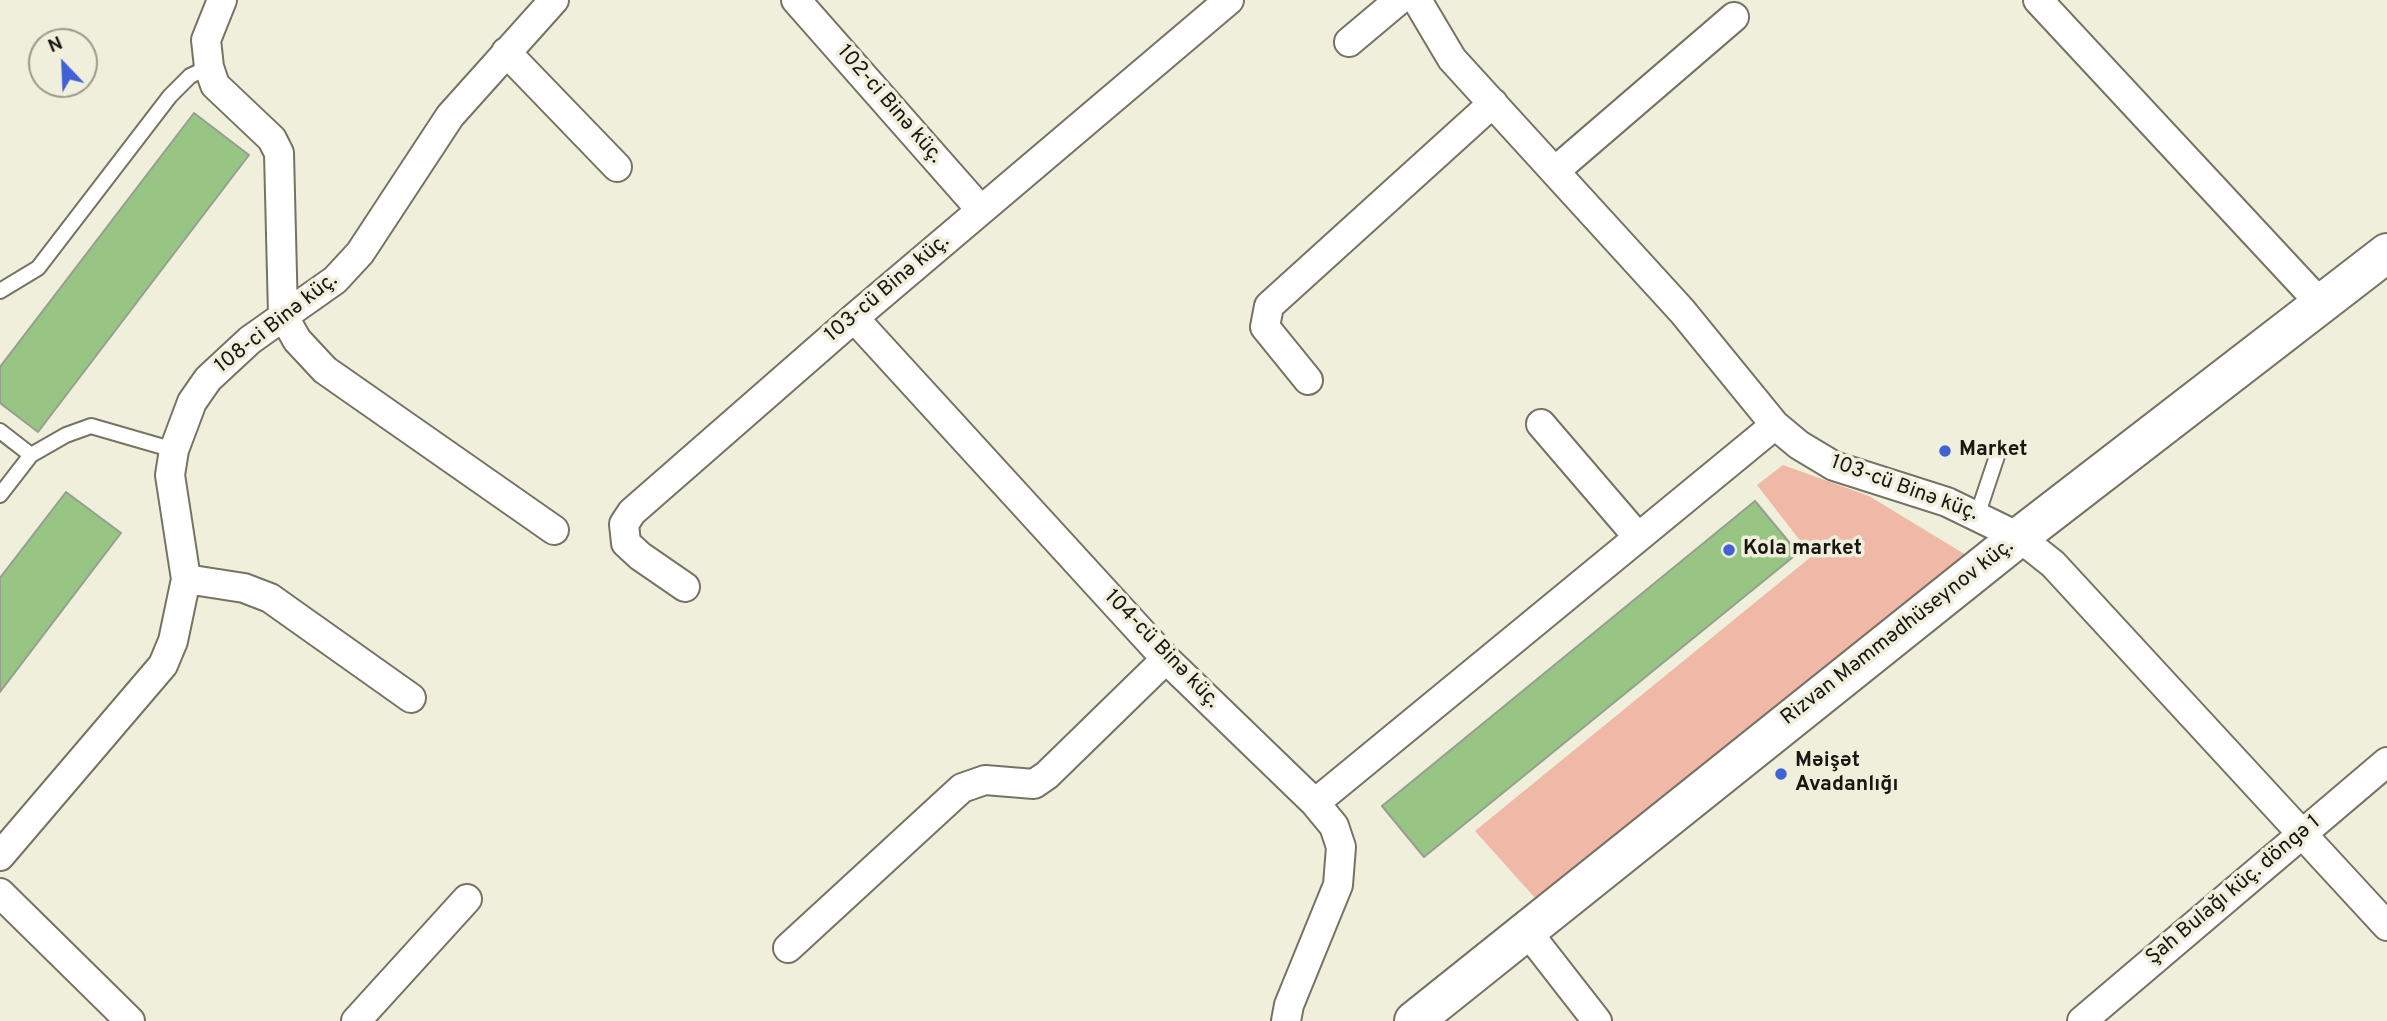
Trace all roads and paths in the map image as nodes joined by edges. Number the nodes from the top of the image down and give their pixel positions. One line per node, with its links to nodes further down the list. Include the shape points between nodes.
1 (222, 0): 11 (street, via 206,40)
2 (554, 0): 10 (street, 108-ci Binə küç.)
3 (796, 0): 15 (street, 102-ci Binə küç.)
4 (1228, 0): 15 (street, 103-cü Binə küç.)
5 (1399, 0): 9 (street)
6 (1417, 0): 12 (street, 103-cü Binə küç., via 1452,59)
7 (2038, 0): 18 (street)
8 (1734, 17): 14 (street)
9 (1349, 42)
10 (506, 52): 13 (street); 19 (street, 108-ci Binə küç., via 450,116 360,253 335,280)
11 (209, 67): 17 (lane, via 190,76 170,96 38,268); 19 (street, via 215,85 271,139 279,153)
12 (1493, 103): 14 (street, 103-cü Binə küç.); 21 (street, via 1269,306 1265,327)
13 (617, 167)
14 (1555, 171): 23 (street, 103-cü Binə küç., via 1682,311)
15 (982, 210): 20 (street, 103-cü Binə küç.)
16 (2387, 253): 18 (street, Rizvan Məmmədhüseynov küç.)
17 (0, 291)
18 (2320, 303): 32 (street, Rizvan Məmmədhüseynov küç.)
19 (283, 315): 25 (street, 108-ci Binə küç., via 208,379 192,402); 30 (street, via 297,340 325,370)
20 (854, 318): 34 (street, 103-cü Binə küç., via 632,512 624,524 626,543); 35 (street, 104-cü Binə küç.)
21 (1308, 380)
22 (1541, 424): 31 (street)
23 (1775, 425): 29 (street, 103-cü Binə küç., via 1834,466); 31 (street)
24 (0, 431): 27 (lane)
25 (174, 450): 27 (lane, via 91,426); 33 (street, 108-ci Binə küç., via 170,475)
26 (1998, 453): 29 (lane)
27 (31, 455): 28 (lane)
28 (0, 495)
29 (1977, 516): 32 (street, 103-cü Binə küç.)
30 (554, 530)
31 (1638, 537): 38 (street)
32 (2019, 537): 39 (street, 103-cü Binə küç., via 2092,603); 44 (street, Rizvan Məmmədhüseynov küç.)
33 (186, 579): 36 (street, via 244,588 270,598); 40 (street, 108-ci Binə küç., via 163,665)
34 (685, 587)
35 (1166, 659): 38 (street, 104-cü Binə küç.); 45 (street, via 1041,780 1034,784 985,780 962,788)
36 (411, 698)
37 (2387, 762): 39 (street, Şah Bulağı küç. döngə 1)
38 (1315, 803): 48 (street, 104-cü Binə küç., via 1334,826 1341,847 1338,885)
39 (2301, 835): 43 (street, 103-cü Binə küç.); 51 (street, Şah Bulağı küç. döngə 1)
40 (0, 856)
41 (0, 893): 46 (street)
42 (467, 899): 47 (street)
43 (2387, 926)
44 (1526, 930): 49 (street, Rizvan Məmmədhüseynov küç.); 50 (street)
45 (788, 948)
46 (130, 1021)
47 (356, 1021)
48 (1286, 1021)
49 (1414, 1021)
50 (1597, 1021)
51 (2082, 1021)

